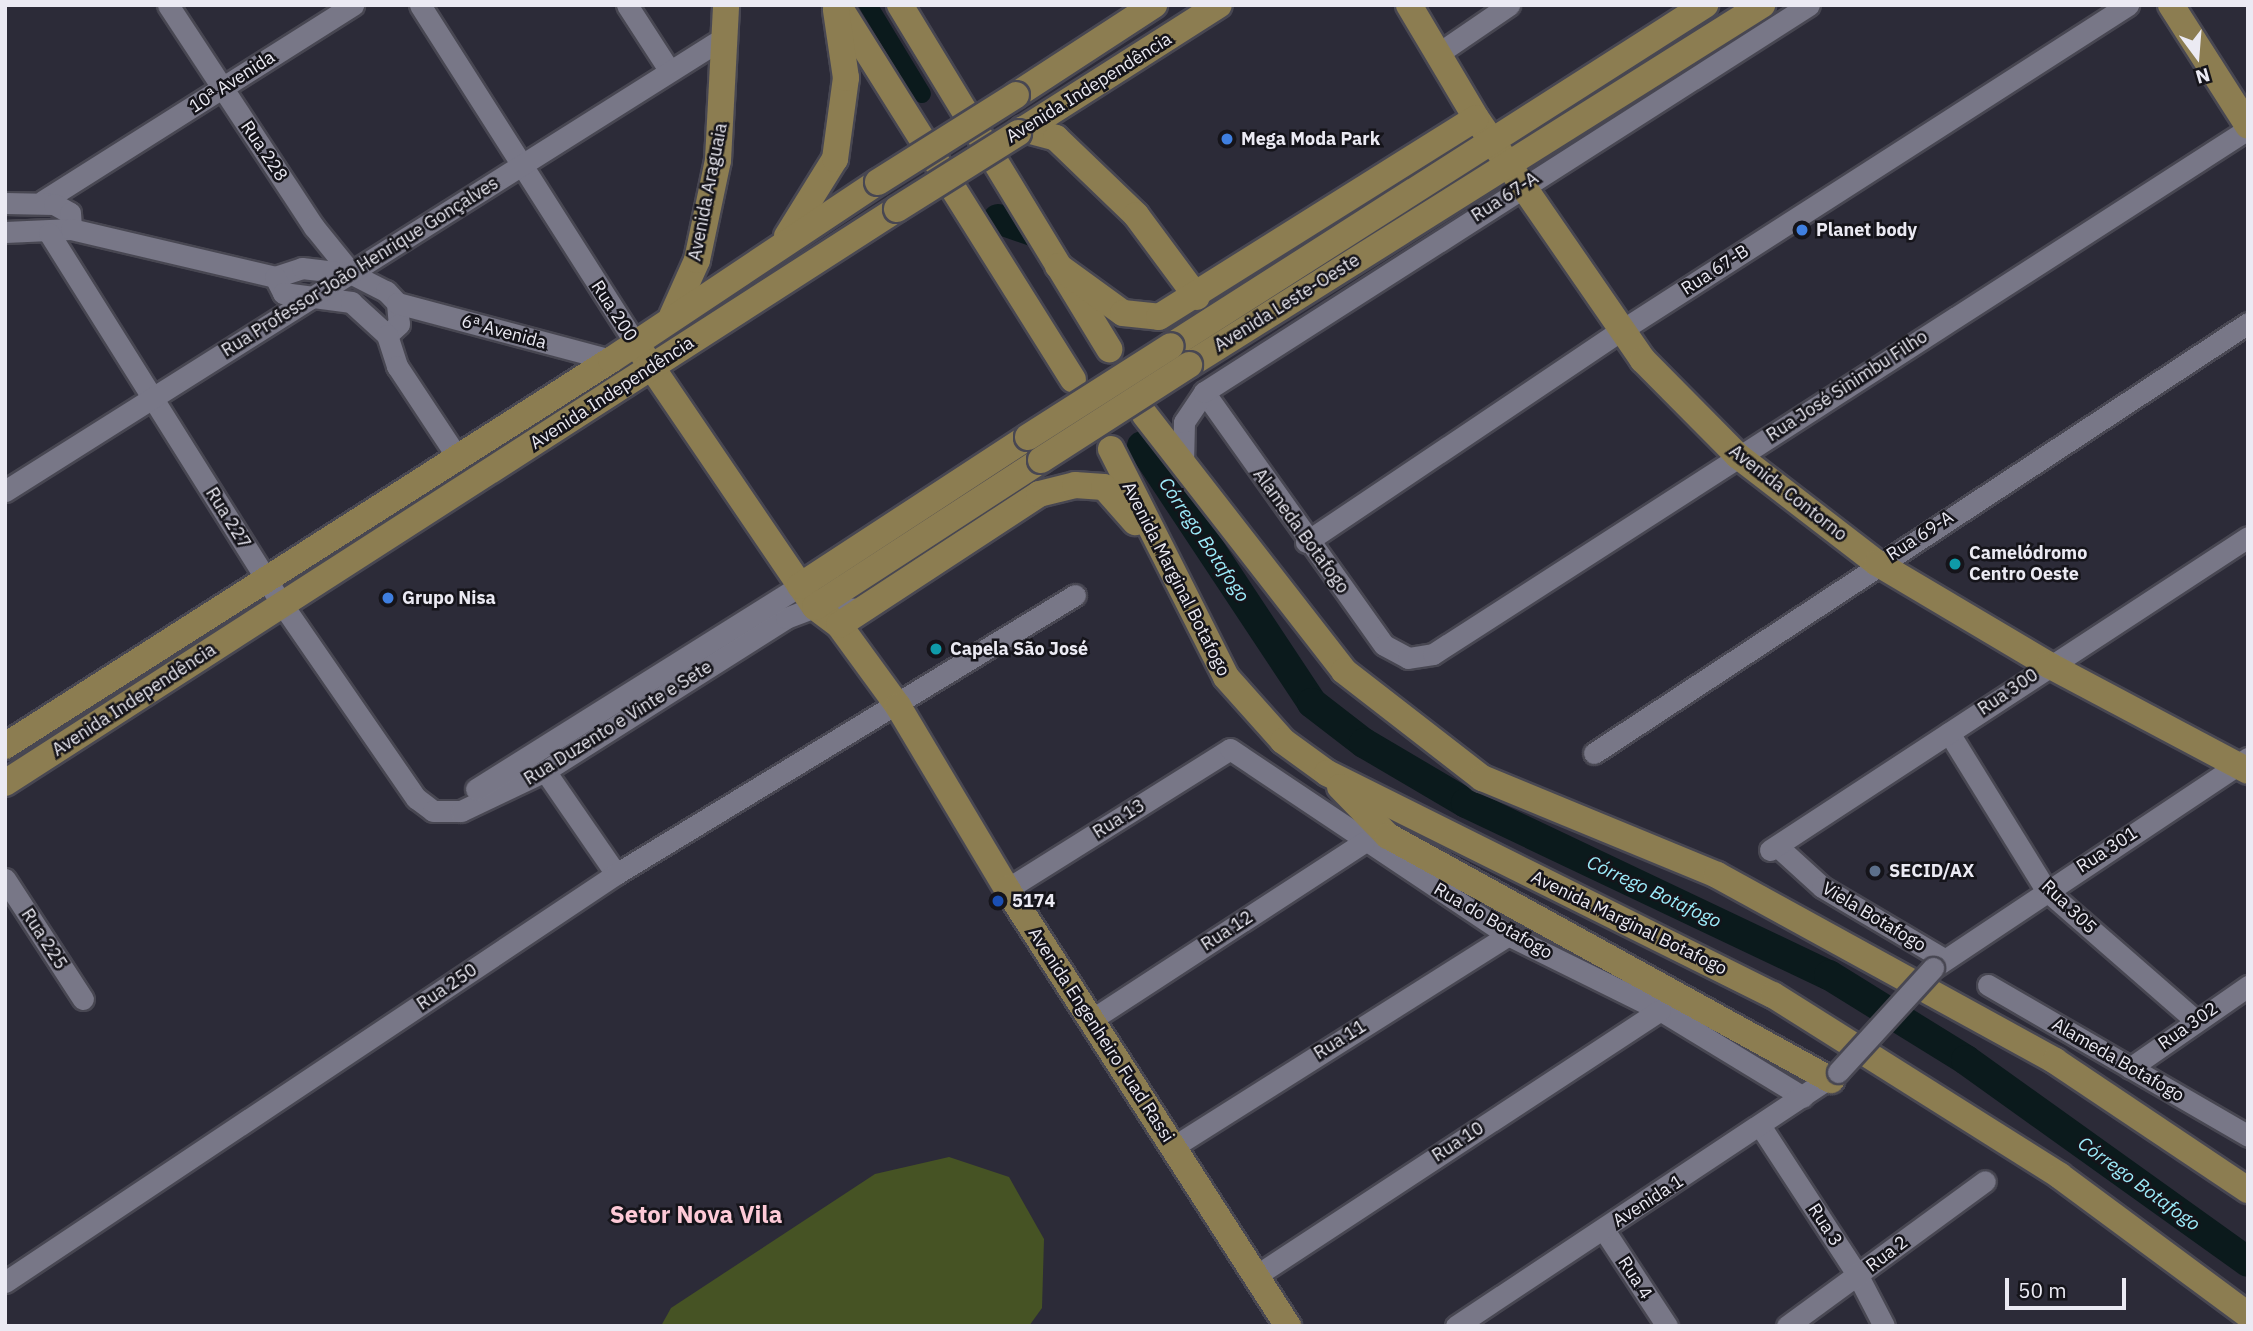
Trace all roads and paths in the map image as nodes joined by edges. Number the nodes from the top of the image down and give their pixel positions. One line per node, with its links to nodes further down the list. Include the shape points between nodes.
1 (168, 5): 21 (street, Rua 228)
2 (353, 5): 21 (street, 10ª Avenida)
3 (420, 5): 28 (street, Rua 200)
4 (627, 5): 20 (street)
5 (714, 5): 18 (main road, Avenida Araguaia)
6 (726, 5): 39 (main road, Avenida Araguaia, via 718,160)
7 (837, 5): 38 (main road, via 846,78 835,159); 56 (main road)
8 (900, 5): 40 (main road)
9 (1154, 5): 38 (main road, Avenida Independência, bridge)
10 (1219, 5): 24 (main road, Avenida Independência)
11 (1409, 5): 19 (main road, Avenida Contorno)
12 (1509, 5): 19 (street)
13 (1706, 5): 26 (main road, Avenida Leste-Oeste)
14 (1762, 5): 25 (main road, Avenida Leste-Oeste)
15 (1809, 5): 25 (street)
16 (2128, 5): 50 (street, Rua 67-B)
17 (2171, 5): 23 (main road)
18 (715, 43): 20 (street, Rua Professor João Henrique Gonçalves); 52 (main road, Avenida Araguaia, via 705,167 681,265 667,300)
19 (1439, 53): 22 (main road, Avenida Contorno)
20 (669, 70): 28 (street, Rua Professor João Henrique Gonçalves)
21 (222, 89): 27 (street, 10ª Avenida); 35 (street, Rua 228)
22 (1476, 118): 26 (main road, Avenida Contorno); 31 (main road)
23 (2248, 127): 61 (street, Rua José Sinimbu Filho)
24 (1021, 131): 46 (main road, via 1056,138 1136,215); 55 (main road, Avenida Independência, bridge)
25 (1570, 141): 29 (main road, Avenida Leste-Oeste)
26 (1494, 143): 29 (main road, Avenida Contorno); 30 (main road, Avenida Leste-Oeste)
27 (113, 161): 32 (street, 10ª Avenida); 34 (street, 10ª Avenida, via 83,191)
28 (521, 167): 42 (street, Rua Professor João Henrique Gonçalves); 52 (street, Rua 200)
29 (1517, 174): 50 (main road, Avenida Contorno); 57 (street, Rua 67-A); 71 (main road, Avenida Leste-Oeste, bridge, via 1189,365 1041,460)
30 (1428, 181): 31 (main road); 71 (main road, Avenida Leste-Oeste, bridge, via 1028,437)
31 (1378, 183): 46 (main road)
32 (43, 201): 33 (street, 6ª Avenida); 34 (street, 6ª Avenida)
33 (5, 203)
34 (71, 221): 37 (street, 6ª Avenida); 43 (street, 6ª Avenida)
35 (314, 227): 41 (street); 42 (street, Rua 228)
36 (5, 232): 37 (street, 6ª Avenida)
37 (49, 233): 58 (street, Rua 227)
38 (781, 246): 44 (main road, Avenida Independência)
39 (697, 260): 44 (main road, via 710,273); 48 (main road, Avenida Araguaia)
40 (1058, 266): 46 (main road, via 1123,313 1159,317); 53 (main road)
41 (302, 268): 42 (street, 6ª Avenida); 43 (street, 6ª Avenida)
42 (352, 274): 45 (street, Rua Professor João Henrique Gonçalves); 47 (street, 6ª Avenida, via 386,291)
43 (275, 276): 45 (street, 6ª Avenida, via 283,293)
44 (730, 278): 48 (main road, Avenida Independência)
45 (315, 296): 51 (street, 6ª Avenida, via 351,302); 58 (street, Rua Professor João Henrique Gonçalves)
46 (1197, 297)
47 (397, 303): 51 (street, via 399,324); 54 (street, 6ª Avenida)
48 (669, 320): 52 (main road, Avenida Independência); 55 (main road, Avenida Araguaia)
49 (2248, 323): 68 (street, Rua 69-A)
50 (1625, 328): 61 (main road, Avenida Contorno, via 1643,360); 66 (street, Rua 67-B)
51 (387, 335): 62 (street, via 397,366)
52 (636, 344): 54 (main road, Avenida Independência); 55 (main road, Rua 200)
53 (1109, 349)
54 (611, 360): 62 (main road, Avenida Independência)
55 (650, 369): 71 (main road, Rua 200); 72 (main road, Avenida Independência)
56 (1073, 379)
57 (1204, 392): 63 (street, via 1184,422); 66 (street, Alameda Botafogo)
58 (152, 395): 64 (street, Rua Professor João Henrique Gonçalves); 69 (street, Rua 227)
59 (1145, 415): 63 (main road)
60 (1111, 449): 67 (main road, Avenida Marginal Botafogo)
61 (1738, 456): 68 (main road, Avenida Contorno); 75 (street, Rua José Sinimbu Filho, via 1433,654)
62 (458, 458): 69 (main road, Avenida Independência)
63 (1182, 463): 109 (main road, via 1344,671 1482,778 1717,875 2055,1061)
64 (5, 491)
65 (2248, 537): 76 (street, Rua 300)
66 (1306, 542): 75 (street, Alameda Botafogo, via 1384,645)
67 (1155, 544): 73 (main road, via 1104,487 1075,485 1040,494); 84 (main road, Avenida Marginal Botafogo, via 1226,677 1283,741)
68 (1877, 564): 76 (main road, Avenida Contorno); 81 (street, Rua 69-A)
69 (266, 579): 72 (street, Rua 227); 79 (main road, Avenida Independência)
70 (1075, 595): 77 (street, Rua 250)
71 (808, 596): 73 (street); 74 (main road, Rua 200); 83 (street, Rua Duzento e Vinte e Sete, via 786,618); 86 (street, Rua Duzento e Vinte e Sete)
72 (282, 604): 85 (main road, Avenida Independência); 87 (street, Rua 227)
73 (863, 609): 74 (main road)
74 (839, 625): 77 (main road, Rua 200)
75 (1408, 658)
76 (2049, 665): 78 (street, Rua 300); 82 (main road, Avenida Contorno)
77 (898, 706): 90 (street, Rua 250); 92 (main road, Avenida Engenheiro Fuad Rassi)
78 (1949, 733): 89 (street, Rua 300); 93 (street, Rua 305)
79 (5, 746)
80 (1230, 749): 88 (street, Rua do Botafogo); 92 (street, Rua 13)
81 (1594, 753)
82 (2244, 765): 93 (street, Rua 301)
83 (545, 771): 87 (street, Rua Duzento e Vinte e Sete, via 460,811 433,811); 90 (street)
84 (1327, 773): 103 (main road, via 1388,836); 114 (main road, Avenida Marginal Botafogo, via 1773,995 2060,1177)
85 (5, 783)
86 (476, 789)
87 (416, 798)
88 (1364, 842): 94 (street, Rua do Botafogo); 100 (street, Rua 12)
89 (1773, 848): 95 (street, Viela Botafogo, via 1822,887)
90 (616, 874): 113 (street, Rua 250)
91 (5, 879): 98 (street, Rua 225)
92 (1007, 889): 100 (main road, Avenida Engenheiro Fuad Rassi)
93 (2046, 890): 95 (street, Rua 301); 101 (street, Rua 305)
94 (1508, 935): 99 (street, Rua do Botafogo); 107 (street, Rua 11)
95 (1937, 963): 103 (street, Rua 301, bridge)
96 (1987, 985): 102 (street, Alameda Botafogo)
97 (2248, 986): 101 (street, Rua 302)
98 (83, 999)
99 (1660, 1010): 104 (street, Rua do Botafogo); 111 (street, Rua 10)
100 (1091, 1020): 107 (main road, Avenida Engenheiro Fuad Rassi)
101 (2195, 1020): 102 (street, Rua 302)
102 (2130, 1068): 106 (street, Alameda Botafogo)
103 (1834, 1076): 104 (street, Avenida 1)
104 (1803, 1097): 105 (street, Avenida 1)
105 (1761, 1127): 110 (street, Avenida 1); 112 (street, Rua 3)
106 (2248, 1136)
107 (1173, 1147): 111 (main road, Avenida Engenheiro Fuad Rassi)
108 (1985, 1181): 112 (street, Rua 2)
109 (2248, 1190)
110 (1604, 1230): 115 (street, Avenida 1); 118 (street, Rua 4)
111 (1257, 1275): 116 (main road, Avenida Engenheiro Fuad Rassi)
112 (1858, 1276): 119 (street, Rua 2); 120 (street, Rua 3)
113 (5, 1282)
114 (2248, 1315)
115 (1482, 1319): 117 (street, Avenida 1)
116 (1287, 1326)
117 (1456, 1326)
118 (1667, 1326)
119 (1787, 1326)
120 (1884, 1326)

